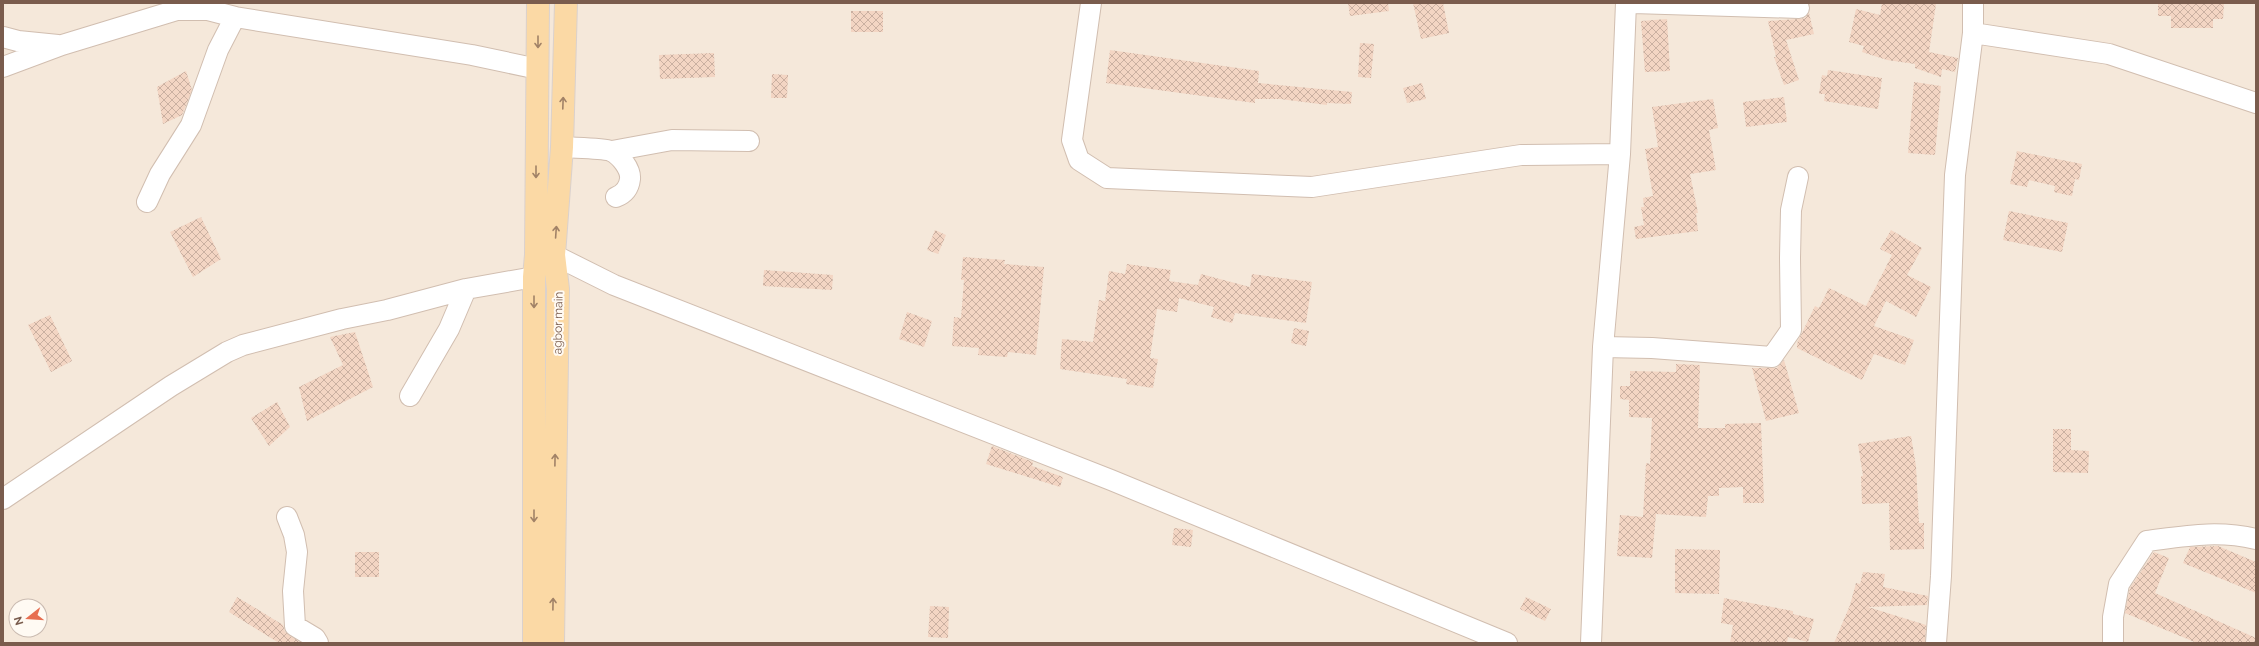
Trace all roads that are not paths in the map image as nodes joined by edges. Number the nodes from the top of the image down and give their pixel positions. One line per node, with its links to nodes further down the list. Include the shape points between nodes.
1 (538, 3): 13 (main road, agbor main, one-way to 13)
2 (566, 3): 16 (main road, agbor main, one-way to 2)
3 (1091, 3): 18 (street, via 1072,140 1079,160 1107,178 1312,187 1520,155)
4 (1626, 3): 18 (street)
5 (1633, 3): 7 (street)
6 (1973, 3): 9 (street)
7 (1798, 8)
8 (235, 17): 11 (street, via 208,10 177,10); 13 (street, via 472,55); 21 (street, via 218,50 190,125 160,174)
9 (1973, 33): 14 (street, via 2109,54); 36 (street, via 1955,175 1943,544)
10 (3, 37): 11 (street)
11 (62, 45): 12 (street)
12 (3, 67)
13 (538, 69): 23 (main road, agbor main, one-way to 23)
14 (2256, 103)
15 (749, 141): 17 (street, via 672,140)
16 (562, 147): 17 (street); 22 (main road, agbor main, one-way to 16)
17 (612, 152): 20 (street, via 623,161 630,176 629,186)
18 (1620, 154): 25 (street)
19 (1798, 178): 25 (street, via 1791,210 1791,330 1772,357)
20 (616, 198)
21 (147, 202)
22 (554, 255): 27 (main road, agbor main, one-way to 22, via 558,289); 34 (street, via 622,288 1111,480)
23 (534, 277): 24 (street); 27 (main road, agbor main, one-way to 27)
24 (466, 289): 26 (street, via 449,329); 28 (street, via 243,345 227,352 171,386)
25 (1603, 347): 35 (street)
26 (410, 396)
27 (545, 485): 32 (main road, agbor main, one-way to 32); 33 (main road, agbor main, one-way to 27)
28 (3, 499)
29 (287, 517): 31 (street, via 294,534 297,552 293,596 295,626 315,638)
30 (2256, 539): 37 (street, via 2211,533 2147,542 2119,584 2113,616)
31 (318, 643)
32 (534, 643)
33 (553, 643)
34 (1507, 643)
35 (1591, 643)
36 (1936, 643)
37 (2114, 643)

